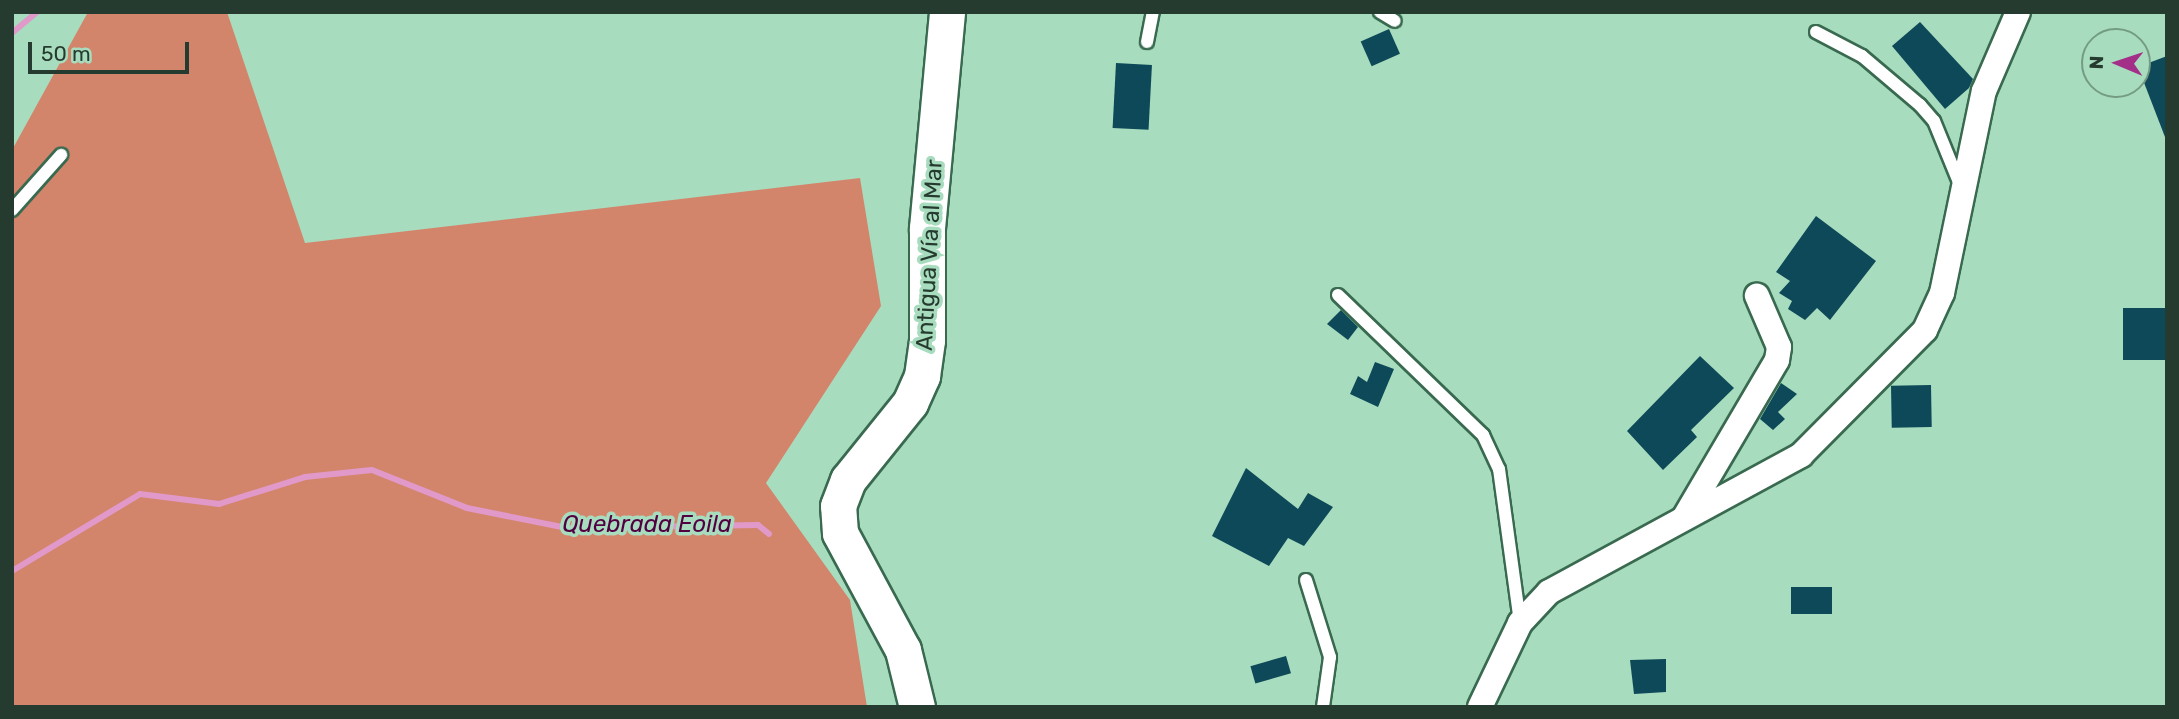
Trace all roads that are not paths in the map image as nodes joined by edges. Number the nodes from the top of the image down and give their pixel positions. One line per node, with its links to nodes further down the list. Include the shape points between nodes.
1 (947, 12): 16 (main road, Antigua Vía al Mar, via 927,228 927,340 922,376 896,425 848,480 838,506 840,533 903,650)
2 (1153, 12): 7 (lane)
3 (1380, 12): 5 (lane)
4 (2018, 12): 9 (street, via 1984,91)
5 (1395, 21)
6 (1816, 32): 9 (lane, via 1862,56 1920,105 1934,121)
7 (1147, 42)
8 (61, 155): 10 (lane)
9 (1961, 188): 13 (street, via 1942,293 1925,330 1801,455)
10 (12, 210)
11 (1338, 295): 15 (lane, via 1483,435 1499,469)
12 (1757, 296): 13 (street, via 1780,346 1777,360)
13 (1684, 519): 15 (street, via 1549,592)
14 (1306, 580): 17 (lane, via 1330,657)
15 (1520, 623): 18 (street)
16 (917, 707)
17 (1323, 707)
18 (1480, 707)

